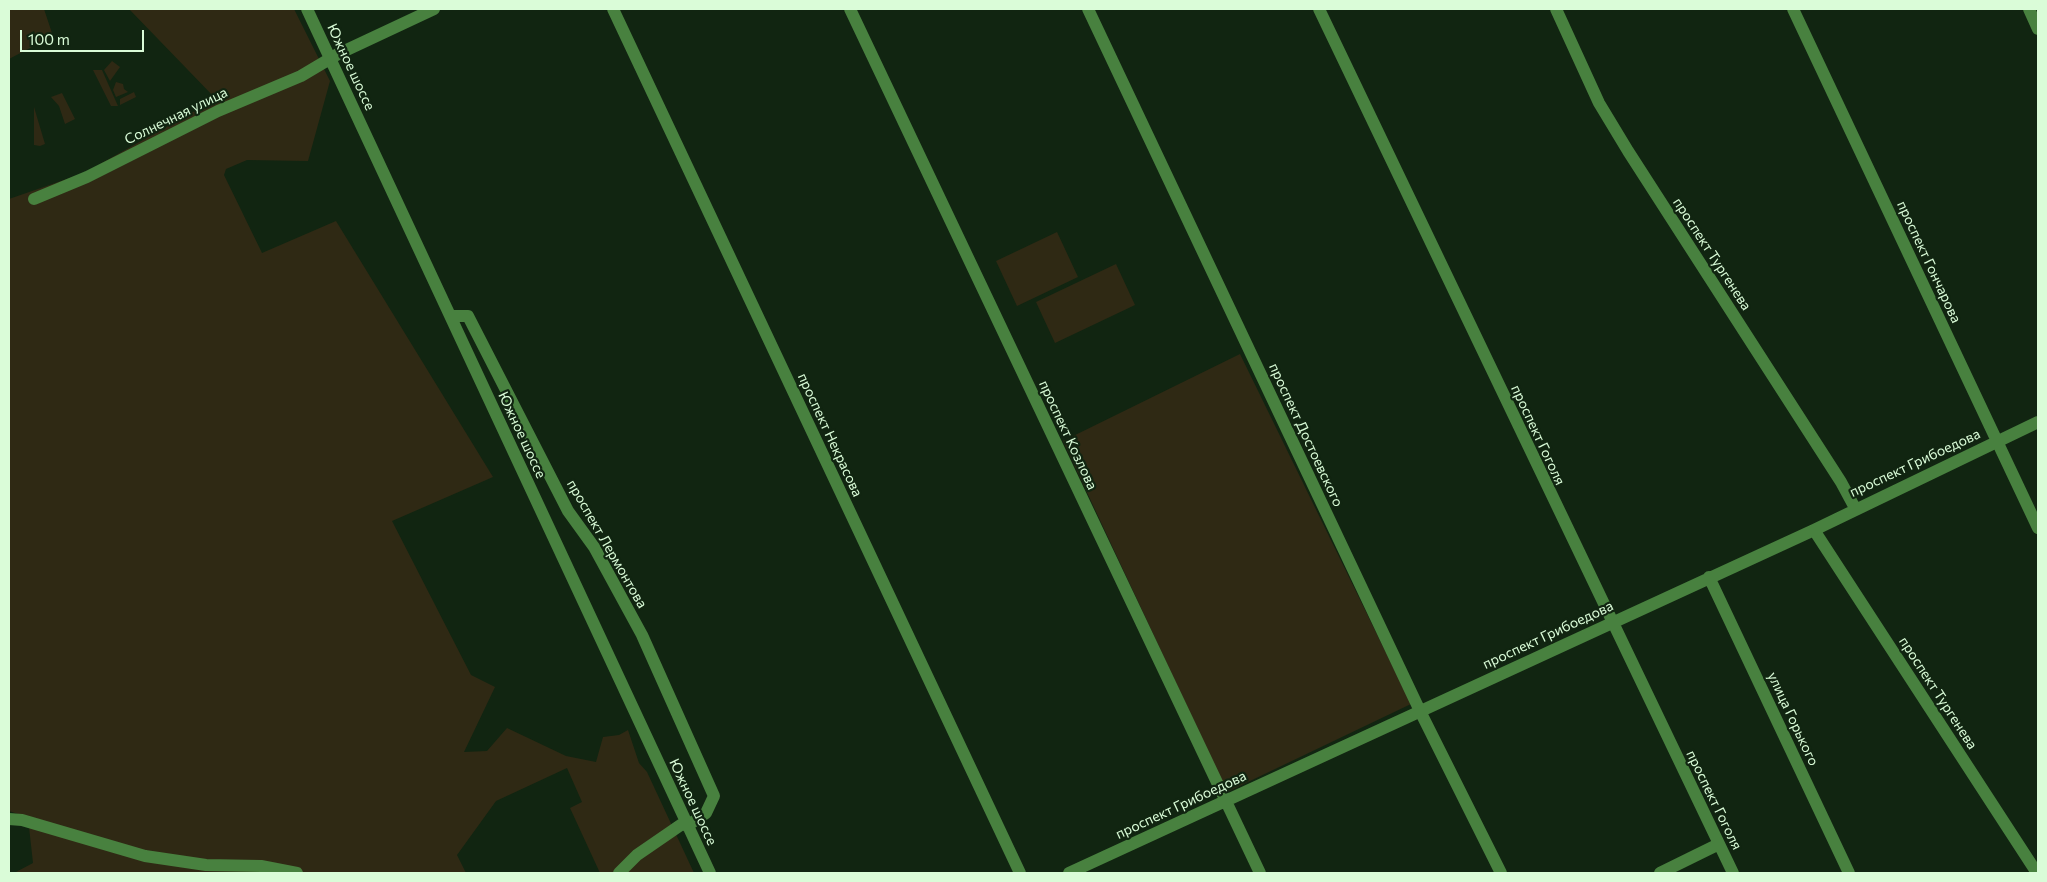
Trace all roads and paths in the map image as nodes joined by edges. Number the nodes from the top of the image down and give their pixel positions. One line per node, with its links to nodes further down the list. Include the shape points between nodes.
1 (307, 9): 11 (street, Южное шоссе)
2 (434, 9): 11 (street, Солнечная улица)
3 (613, 9): 31 (street, проспект Некрасова)
4 (850, 9): 22 (street, проспект Козлова)
5 (1088, 9): 21 (street, проспект Достоевского)
6 (1319, 9): 20 (street, проспект Гоголя)
7 (1556, 9): 16 (street, проспект Тургенева, via 1599,103)
8 (1793, 9): 15 (street, проспект Гончарова)
9 (2029, 9): 10 (street)
10 (2038, 29)
11 (330, 58): 12 (street, Солнечная улица, via 301,76 218,110 86,177); 13 (street, Южное шоссе)
12 (34, 199)
13 (451, 316): 26 (street, Южное шоссе); 26 (street, проспект Лермонтова, via 468,316 568,511 594,547 642,635 714,796 706,813)
14 (2038, 422): 15 (street, проспект Грибоедова)
15 (1997, 441): 16 (street, проспект Грибоедова); 17 (street, проспект Гончарова)
16 (1855, 508): 18 (street, проспект Грибоедова)
17 (2038, 528)
18 (1814, 530): 19 (street, проспект Грибоедова); 38 (street, проспект Тургенева)
19 (1709, 577): 20 (street, проспект Грибоедова); 37 (street, улица Горького)
20 (1611, 623): 21 (street, проспект Грибоедова); 27 (street, проспект Гоголя)
21 (1420, 711): 22 (street, проспект Грибоедова); 34 (street, проспект Достоевского)
22 (1224, 802): 32 (street, проспект Грибоедова); 33 (street, проспект Козлова)
23 (9, 814): 25 (street)
24 (9, 819): 25 (street)
25 (22, 820): 28 (street, via 145,856 206,865 261,866)
26 (686, 824): 29 (street, via 637,855); 30 (street, Южное шоссе)
27 (1719, 844): 35 (street); 36 (street, проспект Гоголя)
28 (297, 873)
29 (619, 873)
30 (710, 873)
31 (1020, 873)
32 (1070, 873)
33 (1260, 873)
34 (1501, 873)
35 (1660, 873)
36 (1733, 873)
37 (1849, 873)
38 (2037, 873)

